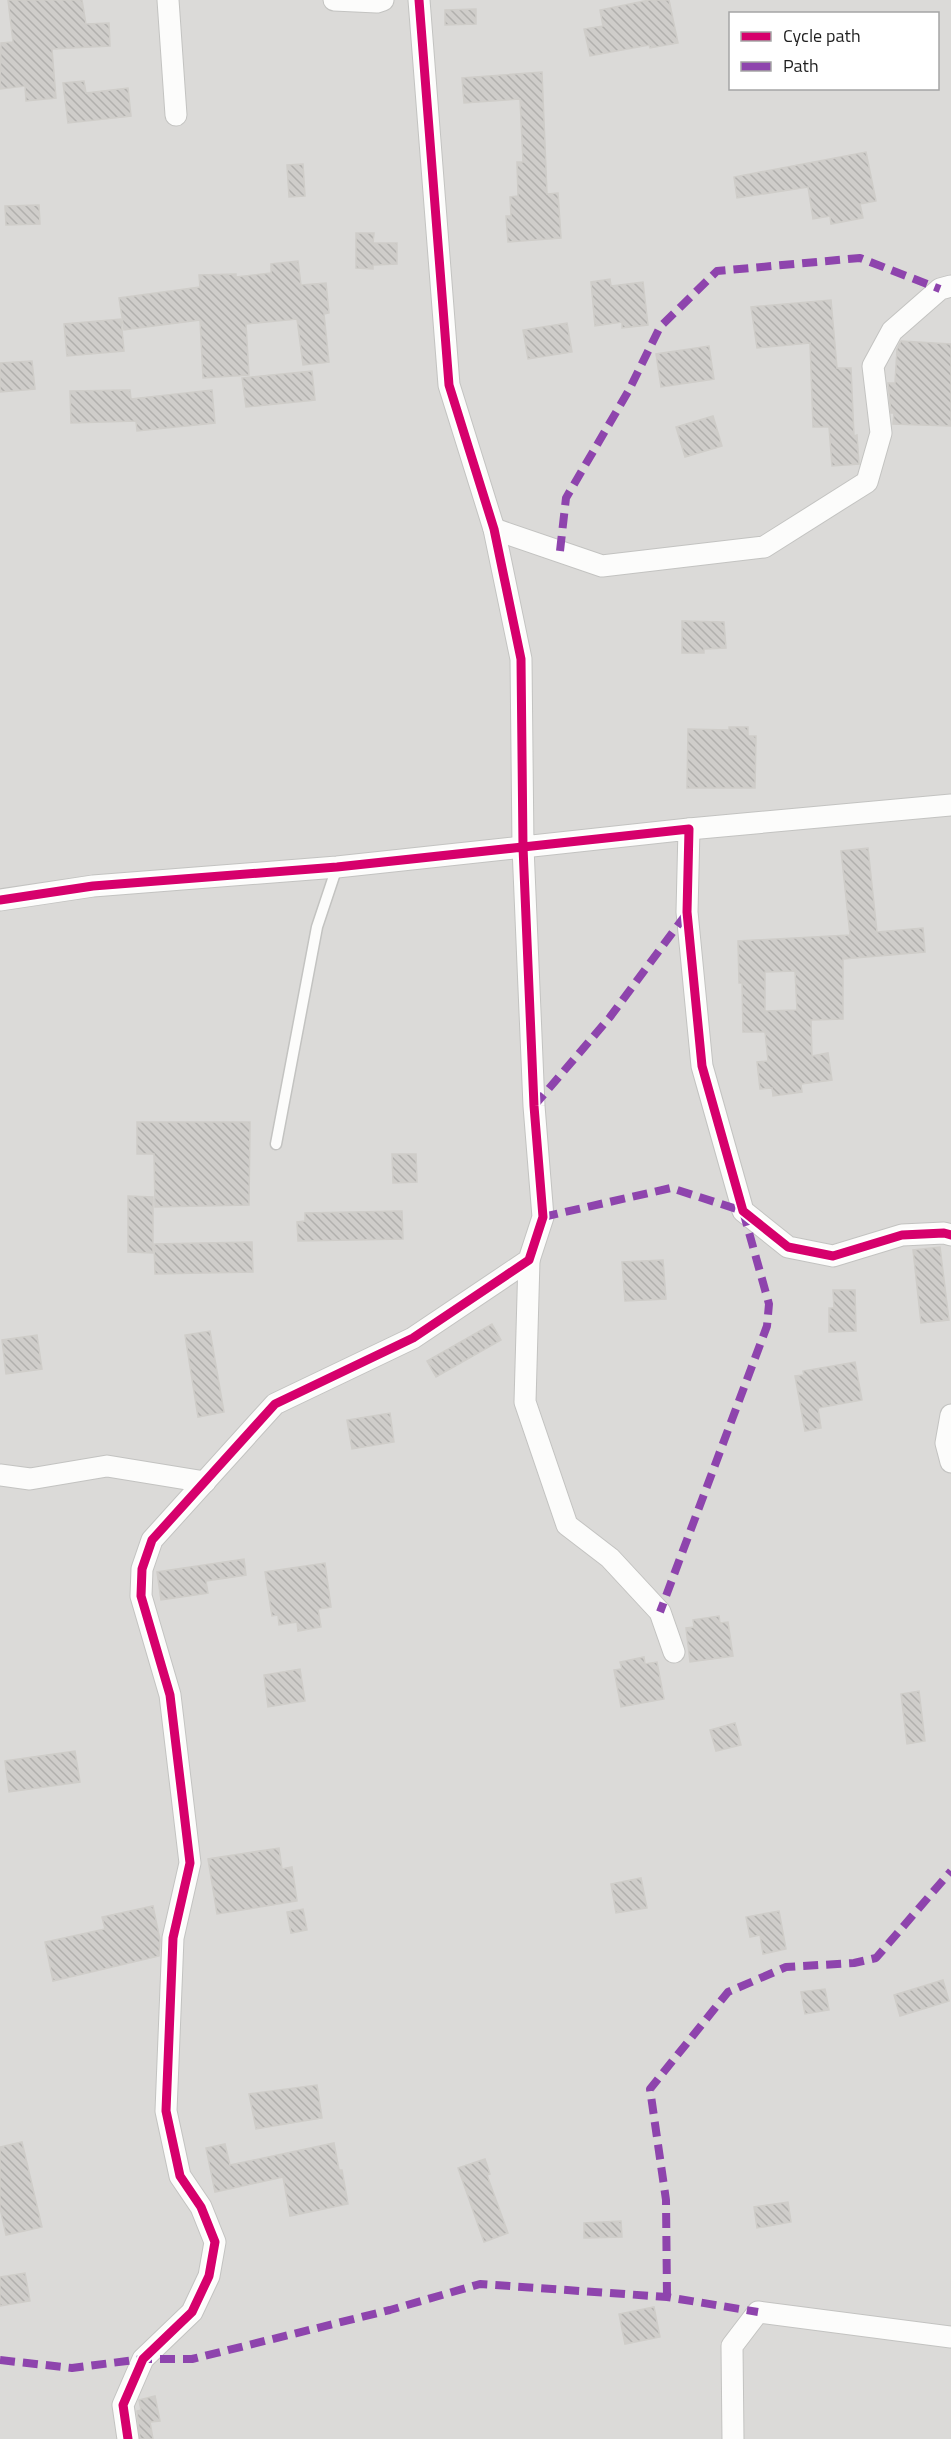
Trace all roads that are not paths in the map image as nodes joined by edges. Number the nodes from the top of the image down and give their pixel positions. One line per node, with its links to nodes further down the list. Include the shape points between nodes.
1 (168, 0): 5 (street)
2 (334, 0): 3 (street)
3 (383, 0)
4 (419, 0): 7 (street, via 449,385)
5 (176, 116)
6 (951, 286): 7 (street, via 940,289 892,331 873,366 881,433 867,482 764,547 602,566)
7 (494, 529): 10 (street, via 521,659)
8 (951, 806): 9 (street)
9 (689, 829): 10 (street); 14 (street, via 687,912 702,1066 743,1211 788,1247 833,1256 902,1235)
10 (523, 847): 11 (street); 15 (street, via 543,1217)
11 (337, 867): 12 (street, via 93,886); 13 (lane, via 317,927)
12 (0, 900)
13 (276, 1144)
14 (951, 1234)
15 (529, 1260): 19 (street, via 413,1338 275,1404); 20 (street, via 525,1402 567,1525 610,1558 660,1612)
16 (951, 1415): 17 (street, via 946,1443)
17 (951, 1462)
18 (0, 1475): 19 (street, via 30,1479 107,1466)
19 (205, 1482): 22 (street, via 152,1540 142,1569 141,1596 170,1695 190,1863 173,1938 166,2111 180,2176 201,2207 215,2242 209,2276 192,2312 143,2359 123,2405)
20 (674, 1652)
21 (951, 2337): 23 (street, via 758,2312 732,2346)
22 (128, 2439)
23 (733, 2439)

